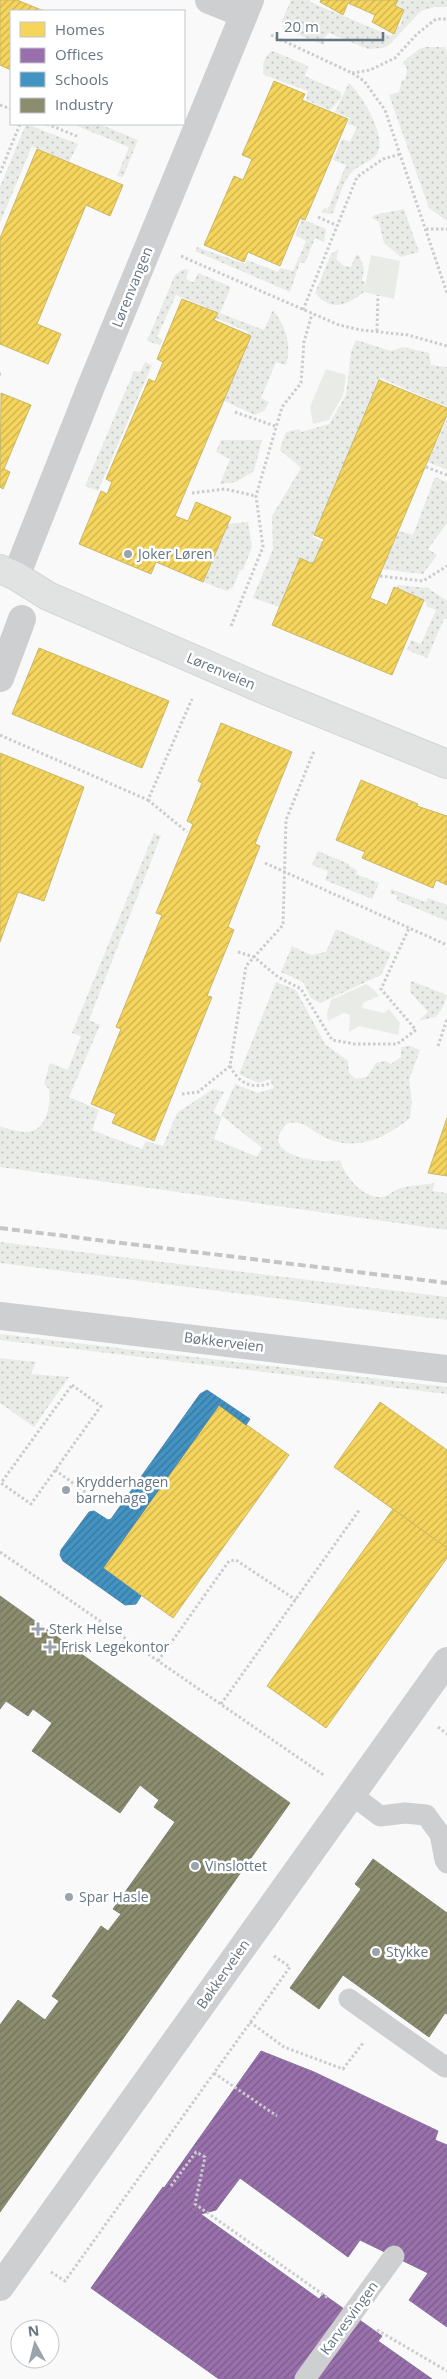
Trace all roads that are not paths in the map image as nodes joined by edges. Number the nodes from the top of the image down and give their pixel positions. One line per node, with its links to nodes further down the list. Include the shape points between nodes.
1 (208, 0): 2 (street)
2 (247, 7): 3 (street, Lørenvangen, via 85,402)
3 (8, 573): 6 (street, Lørenveien, via 48,596)
4 (22, 620): 5 (street)
5 (0, 678)
6 (447, 764)
7 (0, 1316): 8 (street, Bøkkerveien)
8 (447, 1369)
9 (447, 1661): 10 (street, Bøkkerveien)
10 (351, 1794): 11 (lane, via 380,1816 426,1815 440,1834); 15 (street, Bøkkerveien)
11 (447, 1862)
12 (348, 1999): 13 (lane, via 445,2067)
13 (447, 2065)
14 (394, 2256): 16 (lane, Karvesvingen)
15 (0, 2287)
16 (305, 2379)

